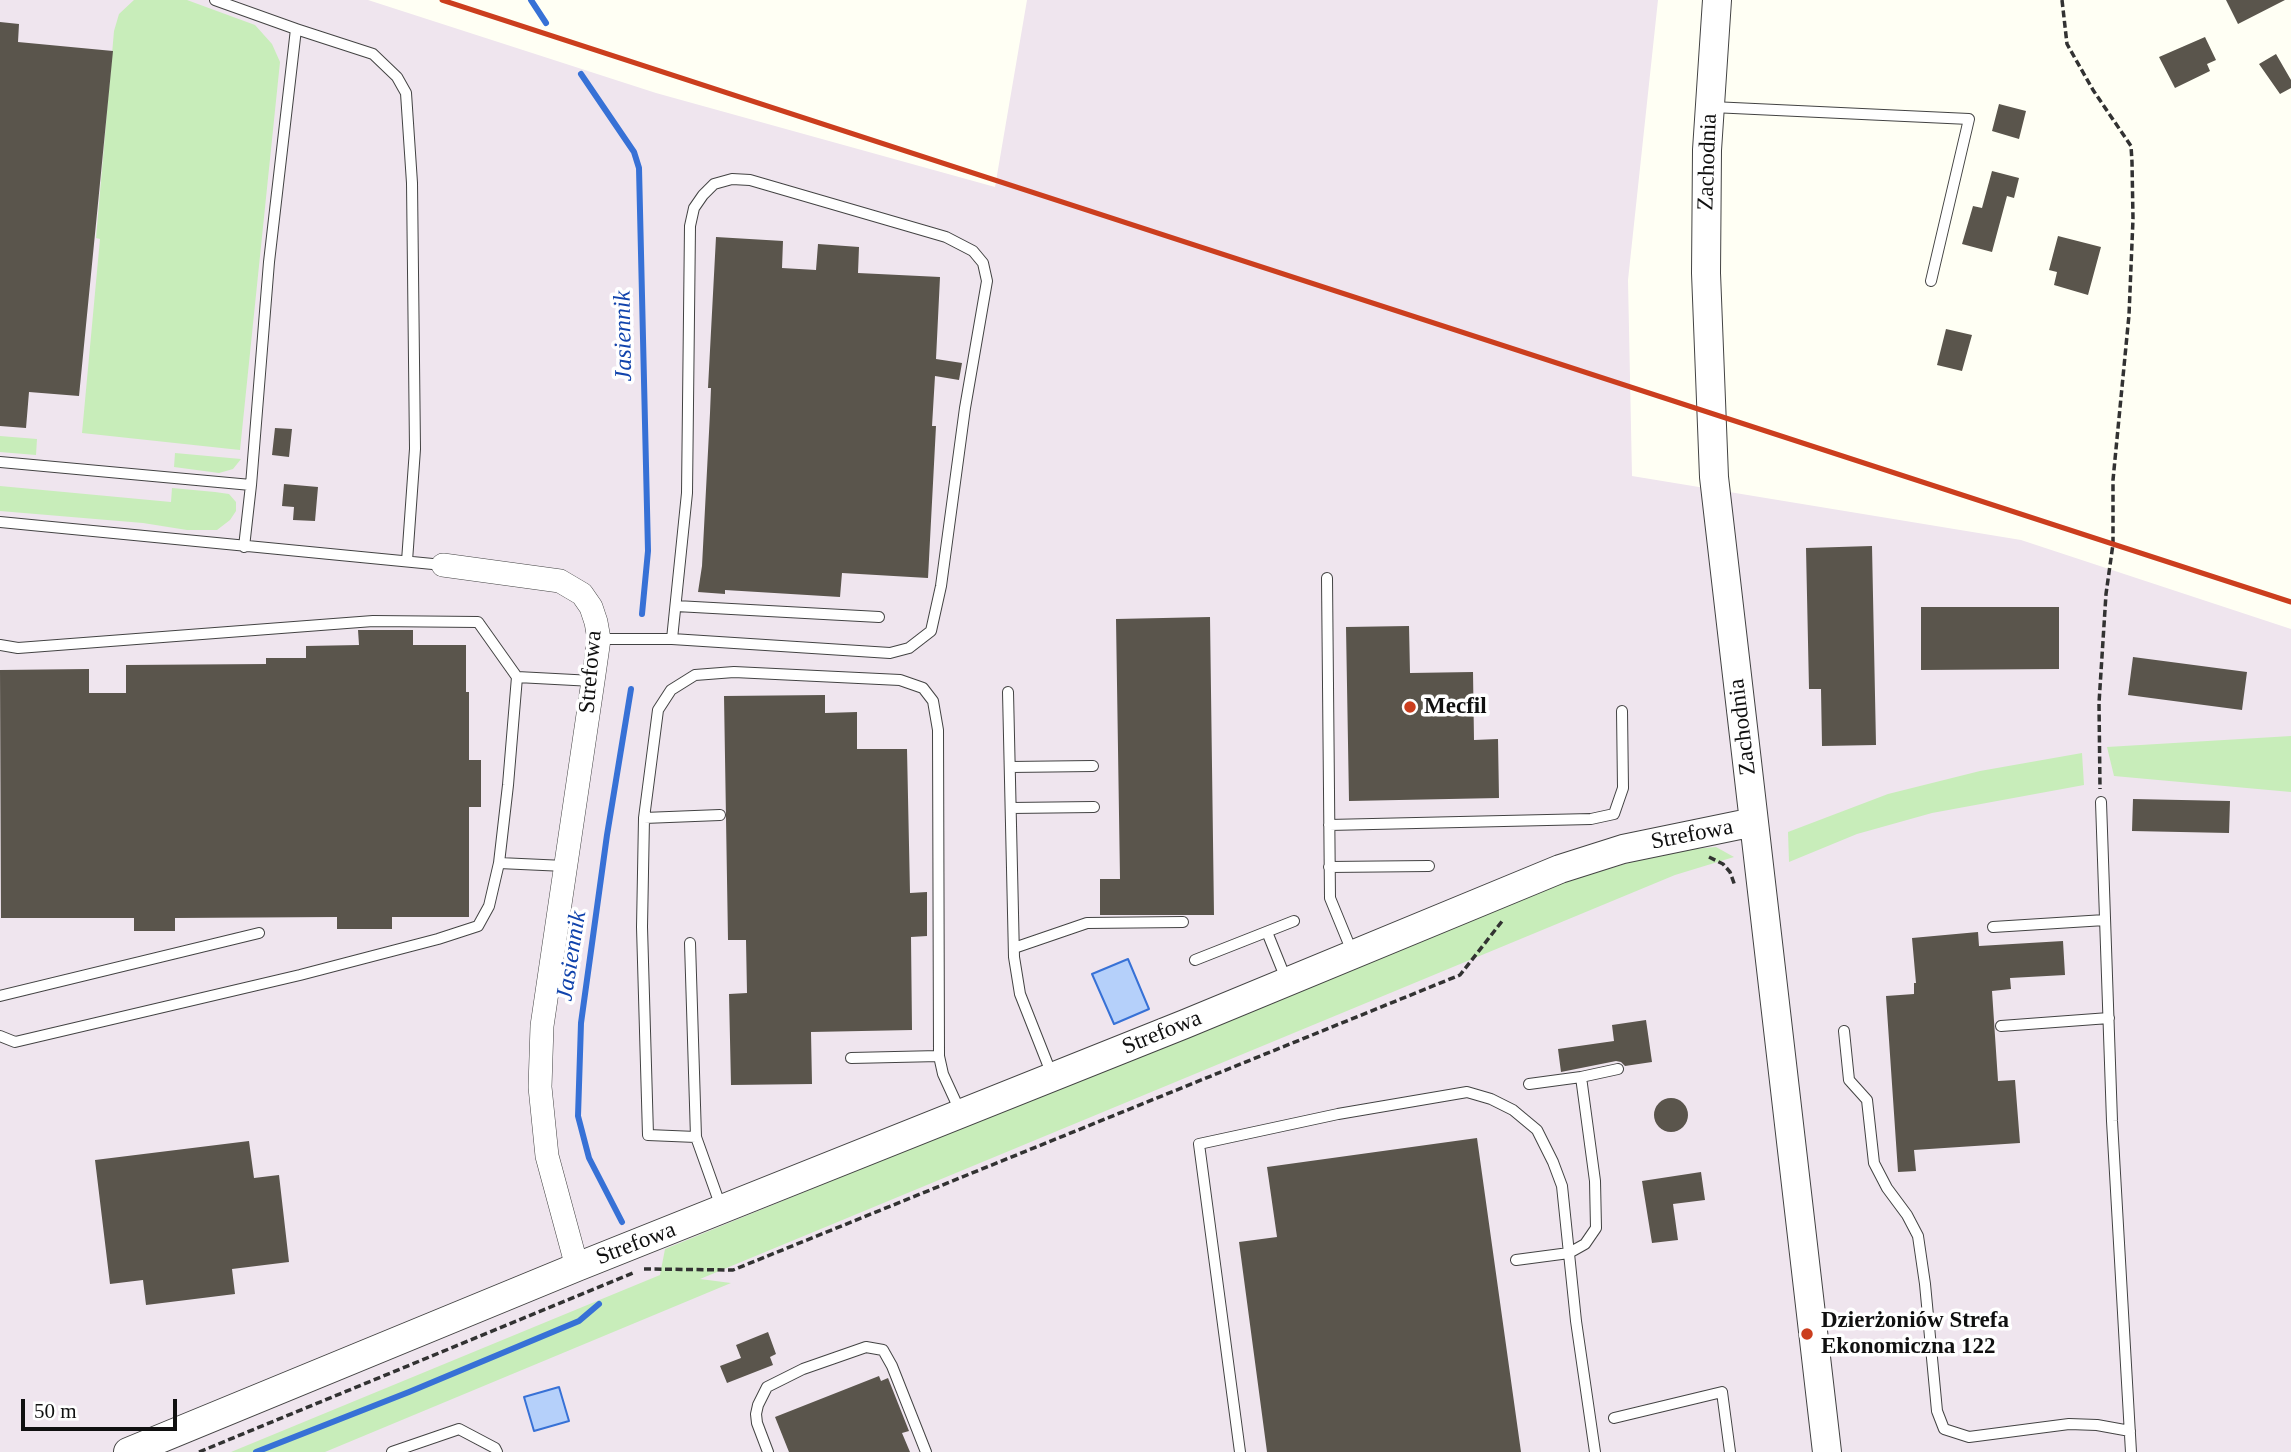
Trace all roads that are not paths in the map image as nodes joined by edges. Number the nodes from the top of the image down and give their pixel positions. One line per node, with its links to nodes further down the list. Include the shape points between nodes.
1 (215, 0): 3 (lane)
2 (1717, 0): 4 (street, Zachodnia)
3 (296, 29): 7 (lane, via 269,262); 10 (lane, via 373,54 397,76 406,93 412,183 415,449)
4 (1710, 107): 5 (lane, via 1969,119); 29 (street, Zachodnia, via 1706,273 1714,477)
5 (1931, 281)
6 (0, 462): 7 (lane)
7 (251, 485): 9 (lane)
8 (0, 522): 9 (lane)
9 (244, 547): 10 (lane)
10 (407, 562): 11 (lane)
11 (443, 565): 15 (street, Strefowa, via 560,581 582,594 591,607)
12 (1327, 578): 30 (lane)
13 (676, 606): 14 (lane); 16 (lane); 16 (lane, via 687,493 690,226 703,195 714,184 750,180 946,237 973,251 983,263 987,281 931,631 909,648 890,653)
14 (879, 617)
15 (598, 639): 16 (lane); 19 (street, Strefowa)
16 (672, 639)
17 (0, 645): 18 (lane, via 18,648 373,621 478,622)
18 (517, 677): 19 (lane); 31 (lane)
19 (593, 681): 32 (street, Strefowa)
20 (1008, 692): 23 (lane)
21 (1622, 711): 30 (lane, via 1623,788 1614,814 1591,819)
22 (1093, 766): 23 (lane)
23 (1010, 767): 26 (lane)
24 (2101, 802): 35 (lane)
25 (1094, 807): 26 (lane)
26 (1011, 808): 42 (lane)
27 (720, 815): 28 (lane)
28 (644, 818): 51 (lane, via 658,710 671,690 695,675 734,672 900,680 923,688 933,701 938,730); 58 (lane, via 648,1135)
29 (1754, 822): 43 (street, Strefowa, via 1623,849 1560,869); 73 (street, Zachodnia)
30 (1329, 825): 34 (lane)
31 (499, 863): 32 (lane); 50 (lane, via 489,906 478,926 300,975 15,1042)
32 (565, 866): 62 (street, Strefowa, via 542,1026 540,1087 547,1156)
33 (1429, 866): 34 (lane)
34 (1329, 867): 43 (lane, via 1329,898)
35 (2105, 920): 38 (lane); 47 (lane)
36 (1294, 921): 39 (lane)
37 (1183, 922): 42 (lane, via 1087,923)
38 (1993, 927)
39 (1267, 932): 44 (lane); 45 (lane)
40 (259, 933): 46 (lane)
41 (690, 943): 58 (lane)
42 (1014, 948): 55 (lane, via 1020,994)
43 (1353, 954): 45 (street, Strefowa)
44 (1195, 960)
45 (1287, 982): 55 (street, Strefowa)
46 (0, 996)
47 (2109, 1018): 48 (lane); 64 (lane)
48 (2001, 1026)
49 (1844, 1031): 64 (lane, via 1849,1080 1867,1100 1874,1163 1918,1236 1937,1411 1944,1429 1969,1437 2069,1424)
50 (0, 1036)
51 (939, 1056): 52 (lane); 57 (lane)
52 (851, 1058)
53 (1618, 1069): 54 (lane)
54 (1581, 1077): 56 (lane); 60 (lane, via 1595,1181 1596,1228 1585,1244)
55 (1053, 1078): 57 (street, Strefowa)
56 (1529, 1084)
57 (962, 1114): 59 (street, Strefowa)
58 (696, 1137): 59 (lane)
59 (722, 1209): 62 (street, Strefowa)
60 (1569, 1253): 61 (lane); 70 (lane, via 1562,1186 1537,1130 1491,1098 1467,1092 1199,1144); 71 (lane)
61 (1516, 1260)
62 (577, 1267): 65 (street, Strefowa)
63 (1614, 1418): 72 (lane, via 1721,1392)
64 (2130, 1431): 74 (lane)
65 (128, 1452)
66 (392, 1452): 67 (lane, via 459,1429)
67 (497, 1452)
68 (768, 1452): 69 (lane, via 756,1414 767,1387 866,1346 883,1350)
69 (926, 1452)
70 (1240, 1452)
71 (1595, 1452)
72 (1730, 1452)
73 (1827, 1452)
74 (2131, 1452)

